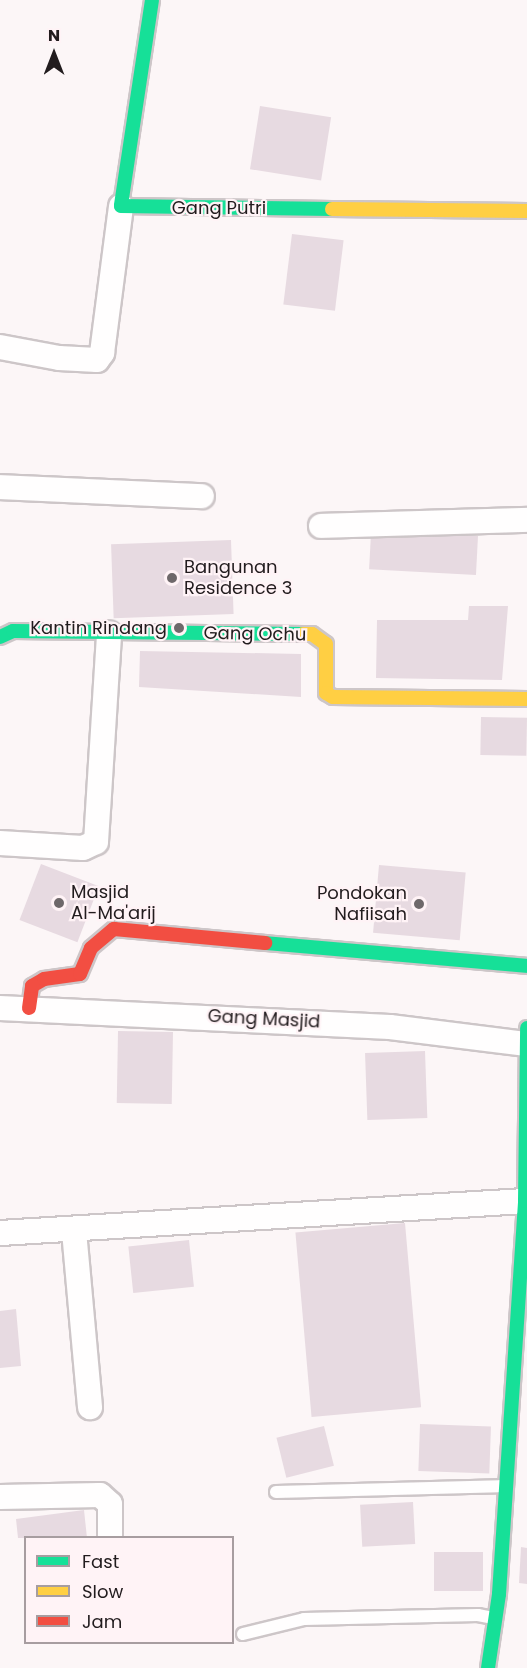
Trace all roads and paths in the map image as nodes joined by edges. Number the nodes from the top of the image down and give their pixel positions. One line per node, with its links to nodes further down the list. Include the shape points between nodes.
1 (152, 0): 2 (street)
2 (121, 206): 3 (street, Gang Putri); 4 (street, via 102,353 97,360 59,358)
3 (527, 211)
4 (0, 347)
5 (0, 487): 6 (street)
6 (202, 496)
7 (527, 520): 8 (street)
8 (321, 526)
9 (109, 633): 10 (street, via 13,631); 11 (street, Gang Ochu, via 312,634 326,644 326,693 333,697); 12 (street, via 96,842 83,848)
10 (0, 637)
11 (527, 699)
12 (0, 843)
13 (527, 966): 15 (street, via 114,929 91,948 80,974 44,979 32,986)
14 (0, 1008): 15 (street, Gang Masjid)
15 (29, 1008): 17 (street, Gang Masjid, via 390,1027)
16 (527, 1028): 17 (street)
17 (527, 1044): 18 (street)
18 (525, 1201): 19 (street); 22 (street)
19 (74, 1231): 20 (street); 21 (street)
20 (0, 1233)
21 (90, 1407)
22 (505, 1486): 23 (lane); 26 (street)
23 (276, 1492)
24 (0, 1497): 25 (street, via 100,1495 110,1504)
25 (110, 1536)
26 (495, 1619): 27 (lane, via 478,1615 304,1619); 28 (street)
27 (243, 1634)
28 (488, 1668)

